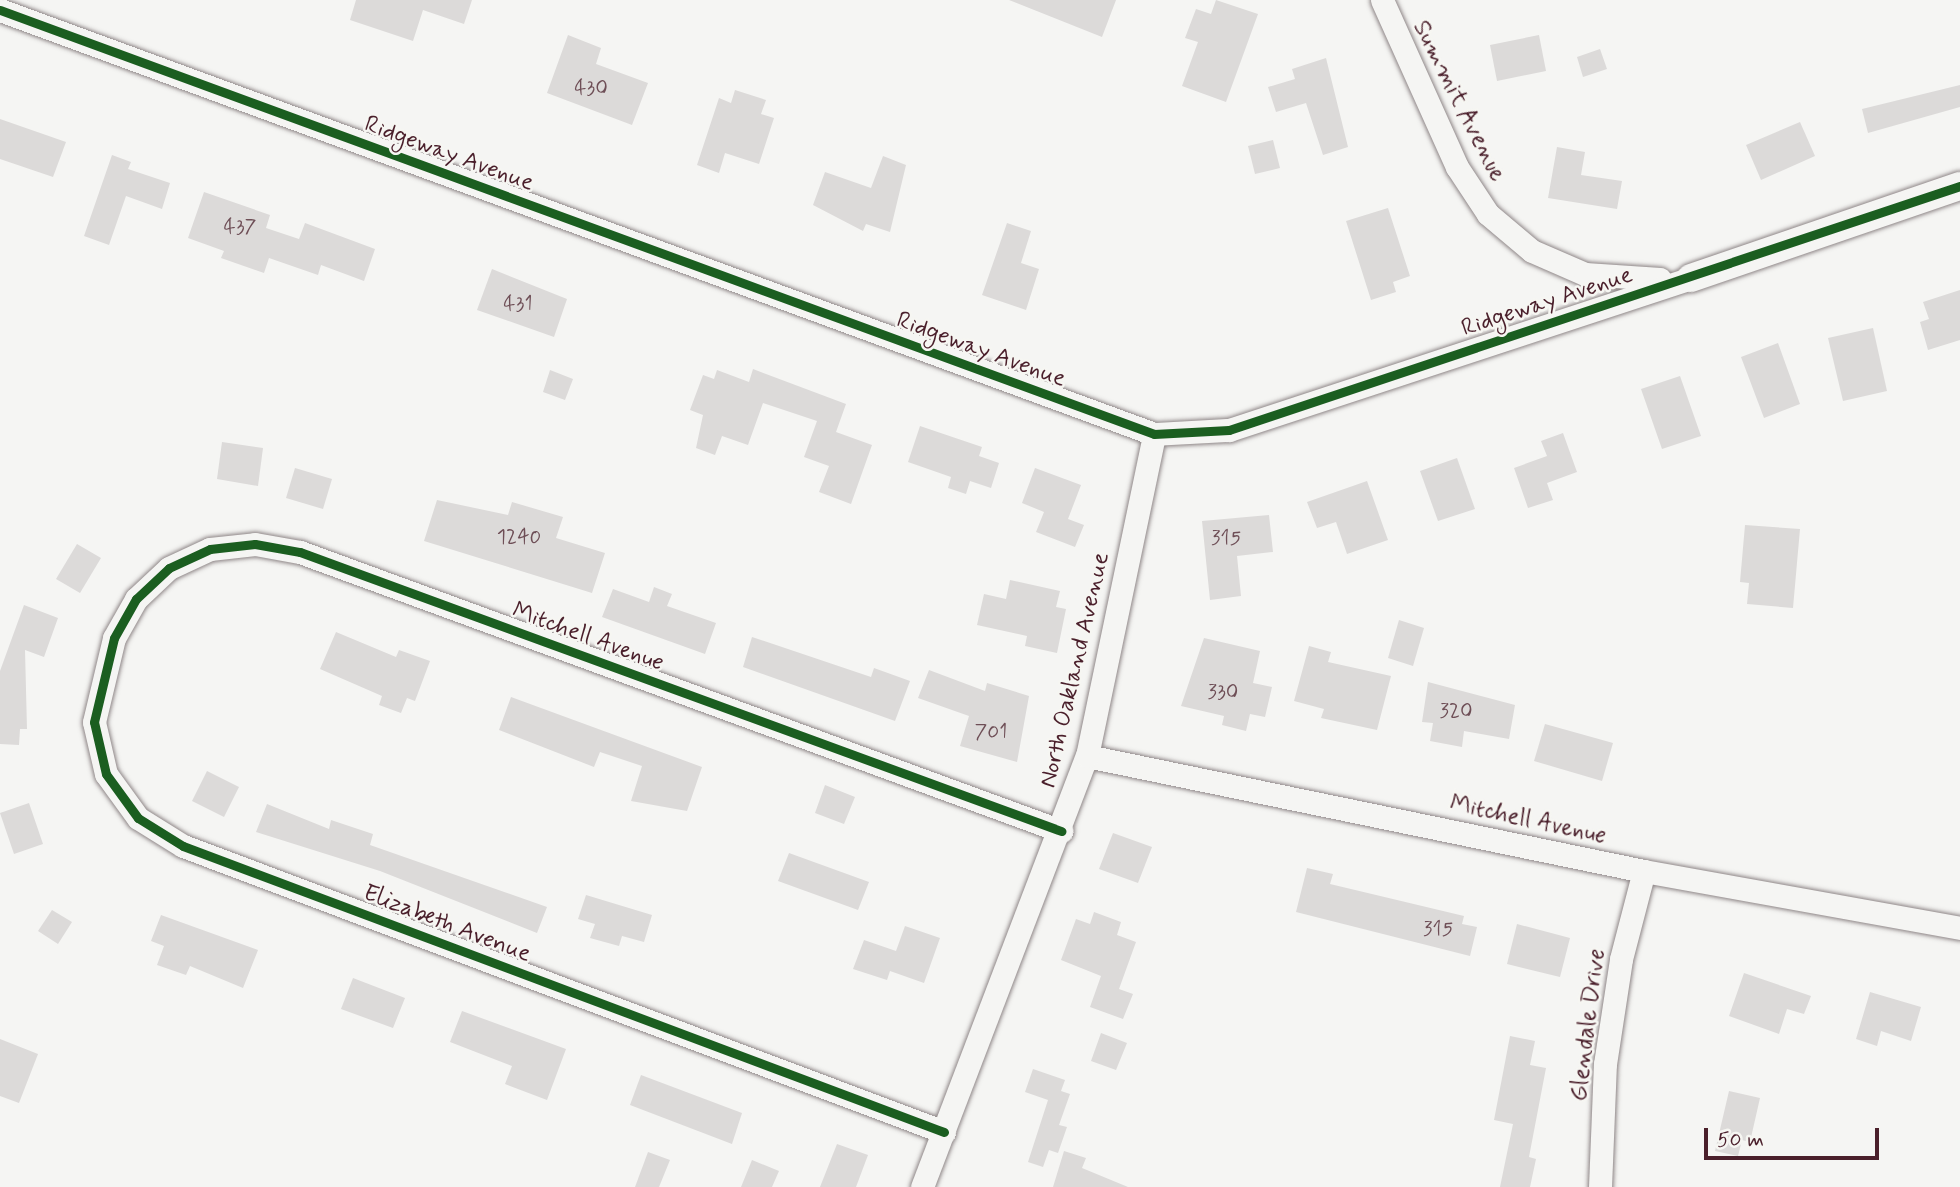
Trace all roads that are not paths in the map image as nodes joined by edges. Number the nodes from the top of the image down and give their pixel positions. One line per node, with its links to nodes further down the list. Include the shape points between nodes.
1 (1382, 0): 4 (street, Summit Avenue, via 1457,167 1488,214 1532,251 1585,274)
2 (0, 10): 5 (street, Ridgeway Avenue)
3 (1960, 186): 4 (street, Ridgeway Avenue)
4 (1691, 278): 5 (street, Ridgeway Avenue, via 1229,430)
5 (1154, 434): 7 (street, North Oakland Avenue)
6 (122, 624): 8 (street, Mitchell Avenue, via 136,599 169,568 210,549 255,544 300,552); 11 (street, Elizabeth Avenue, via 102,669 94,722 106,774 138,818 183,846)
7 (1087, 756): 8 (street, North Oakland Avenue); 9 (street, Mitchell Avenue)
8 (1061, 831): 11 (street, North Oakland Avenue)
9 (1644, 871): 10 (street, Mitchell Avenue); 13 (street, Glendale Drive, via 1621,959 1605,1064)
10 (1960, 928)
11 (944, 1132): 12 (street, North Oakland Avenue)
12 (922, 1187)
13 (1600, 1187)

